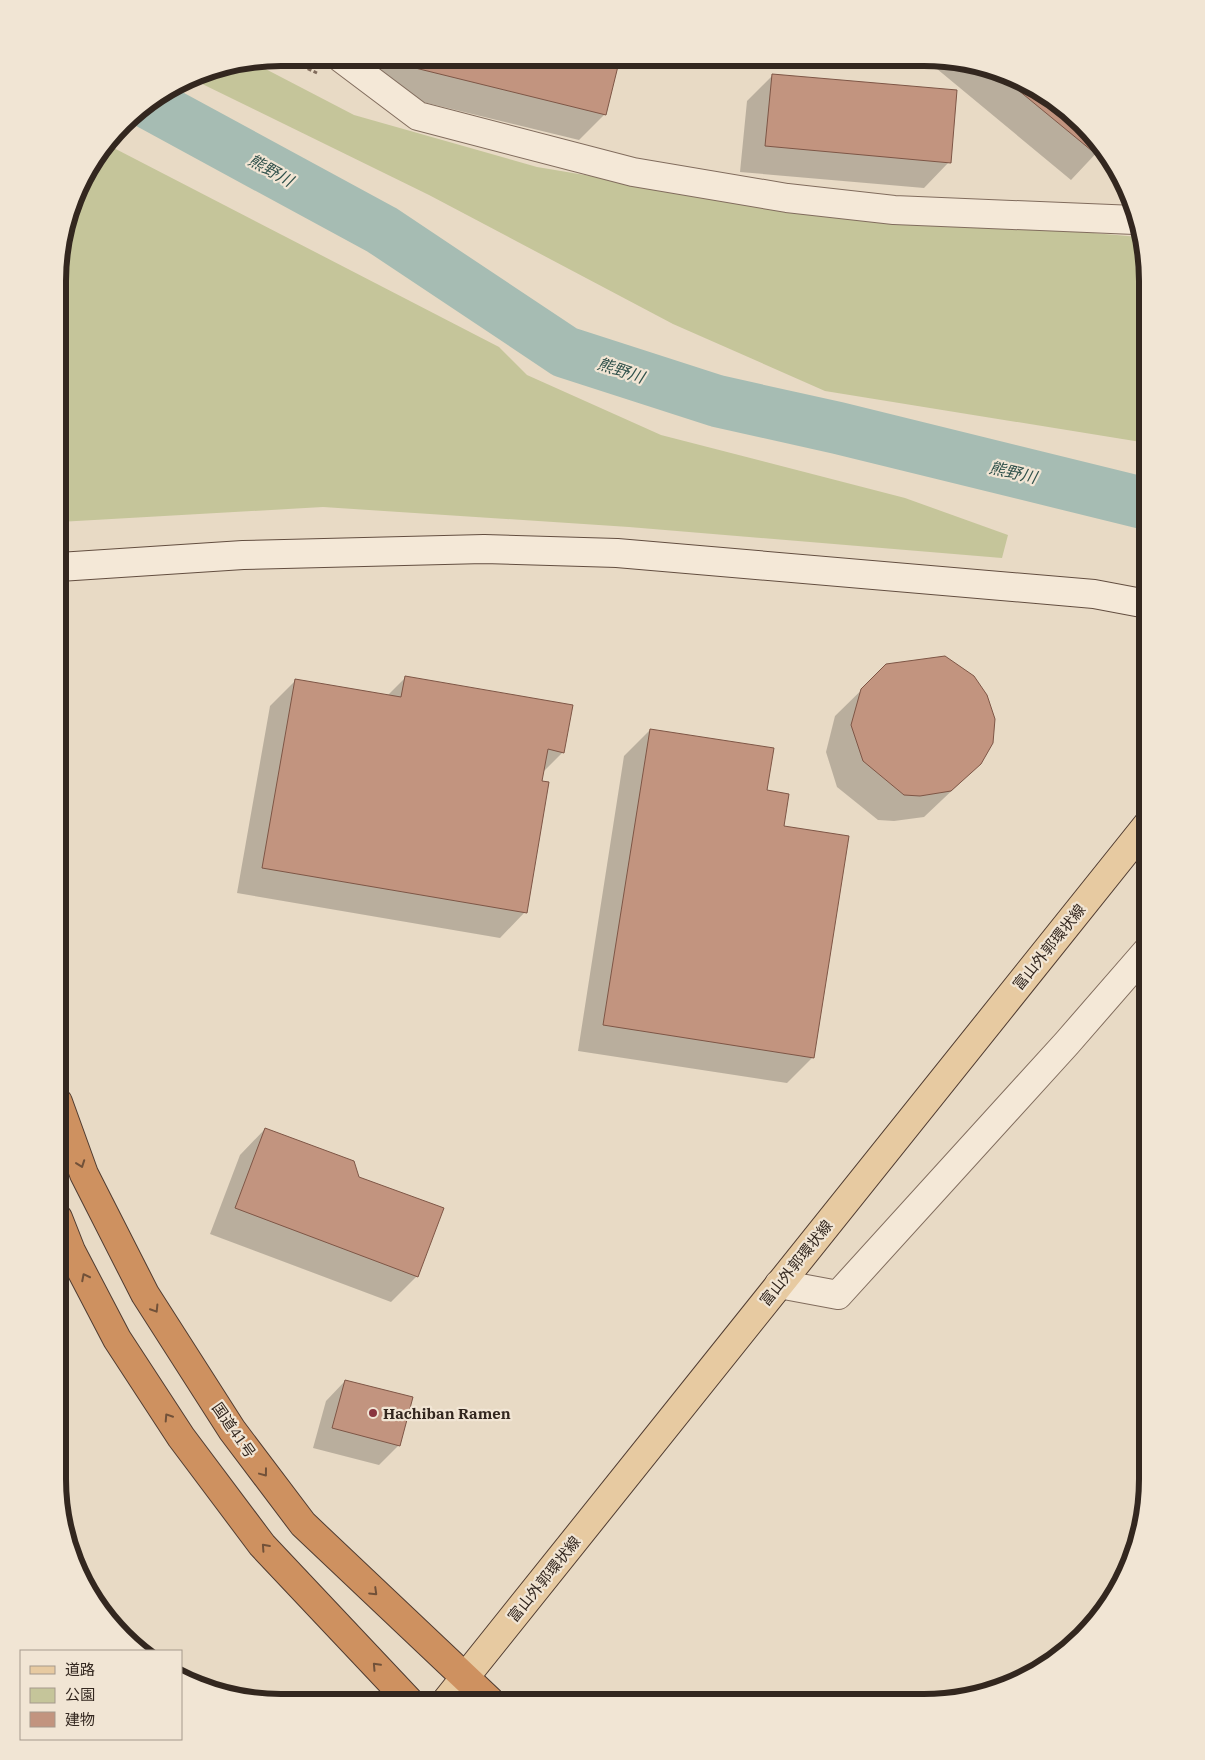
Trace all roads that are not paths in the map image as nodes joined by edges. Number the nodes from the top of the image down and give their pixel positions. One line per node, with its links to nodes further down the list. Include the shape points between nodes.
1 (351, 66): 2 (street, via 418,116 633,172 787,198 894,210)
2 (1129, 220)
3 (66, 567): 4 (street, via 242,555 484,549 617,553 1094,594)
4 (1139, 602)
5 (1139, 835): 9 (main road, 富山外郭環状線)
6 (1139, 960): 9 (street, via 838,1295)
7 (66, 1124): 10 (highway, 国道41号, one-way to 10, via 84,1174 146,1294 232,1430 303,1524)
8 (66, 1251): 11 (highway, one-way to 8, via 256,1537 181,1437 122,1347)
9 (779, 1284): 10 (main road, 富山外郭環状線)
10 (465, 1678): 12 (main road, 富山外郭環状線); 13 (highway, 国道41号)
11 (402, 1694)
12 (452, 1694)
13 (482, 1694)

